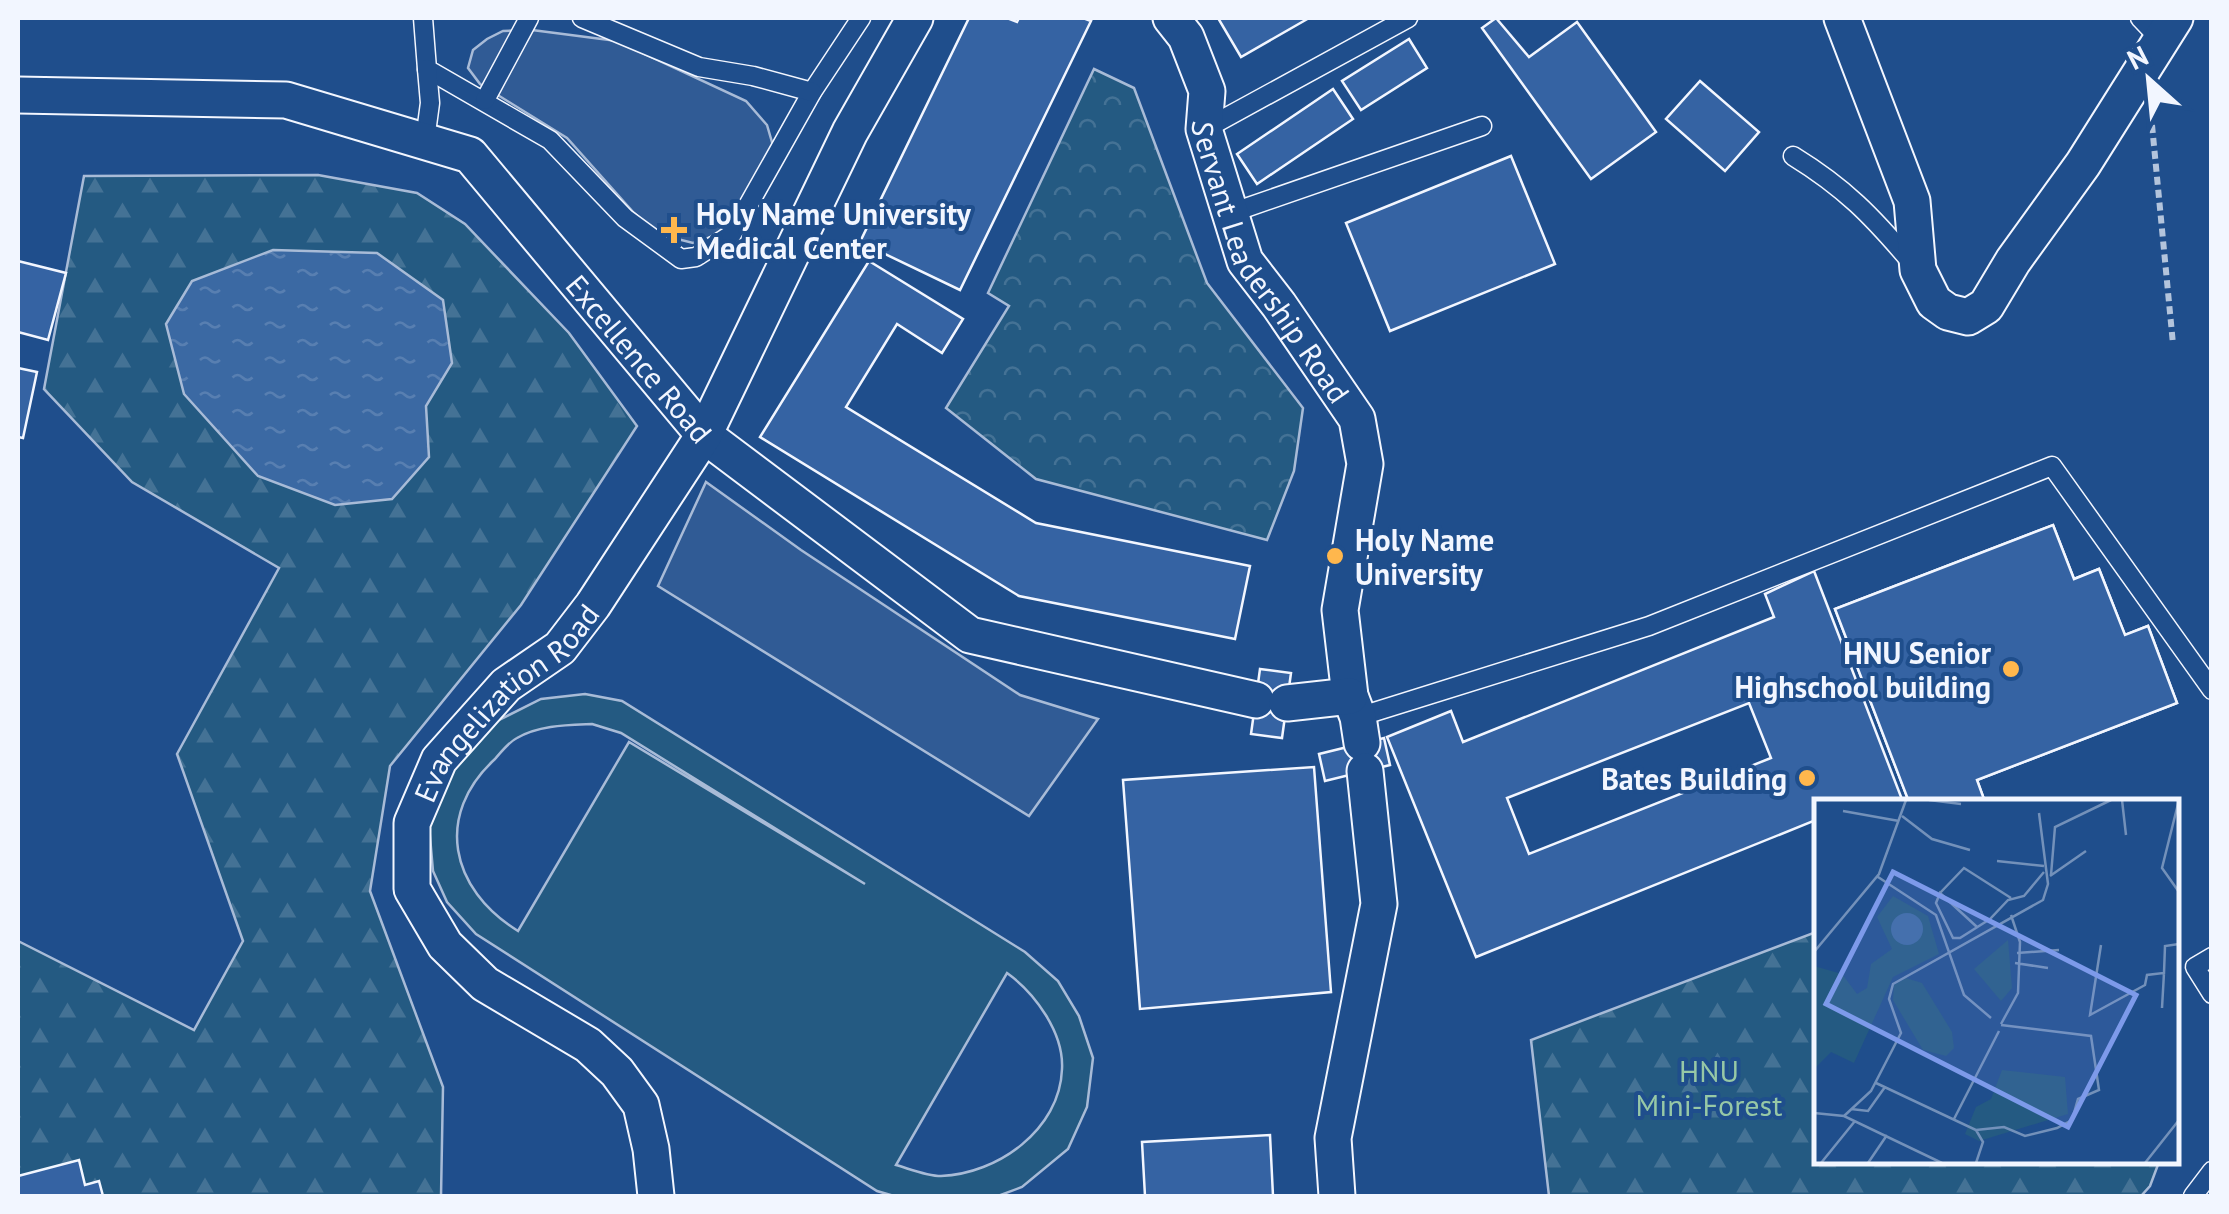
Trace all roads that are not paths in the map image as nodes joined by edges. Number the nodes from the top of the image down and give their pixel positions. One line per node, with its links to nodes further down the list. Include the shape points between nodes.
1 (423, 18): 10 (lane)
2 (530, 18): 13 (lane)
3 (582, 18): 11 (lane, via 699,66)
4 (861, 18): 11 (lane)
5 (914, 18): 20 (street, Evangelization Road, via 850,132)
6 (1171, 18): 15 (street, Servant Leadership Road, via 1207,90)
7 (1408, 18): 15 (lane)
8 (1842, 18): 19 (street, via 1912,202)
9 (2156, 35): 19 (street, via 1986,306 1968,317 1948,312 1934,302)
10 (428, 69): 13 (lane); 16 (lane)
11 (812, 92): 13 (lane, via 732,234 696,258 681,259 625,218 550,140)
12 (18, 95): 16 (street, Excellence Road, via 286,100)
13 (484, 100)
14 (1482, 126): 18 (lane)
15 (1204, 129): 18 (street, Servant Leadership Road)
16 (425, 140): 20 (street, Excellence Road, via 470,155)
17 (1793, 156): 19 (lane, via 1867,210)
18 (1228, 214): 22 (street, Servant Leadership Road, via 1245,262 1358,419 1365,464 1340,610)
19 (1918, 270)
20 (704, 435): 22 (street, Excellence Road, via 970,635 1272,701); 26 (street, Evangelization Road, via 560,648 506,685 439,760 412,824 412,889 445,945 485,984 588,1046 617,1072 641,1106)
21 (2212, 690): 22 (lane, via 2052,466 1650,626)
22 (1358, 732): 27 (street, Servant Leadership Road, via 1380,904 1333,1138)
23 (2212, 957): 24 (lane, via 2196,967)
24 (2212, 994)
25 (2212, 1171): 28 (lane)
26 (656, 1196)
27 (1337, 1196)
28 (2194, 1196)

